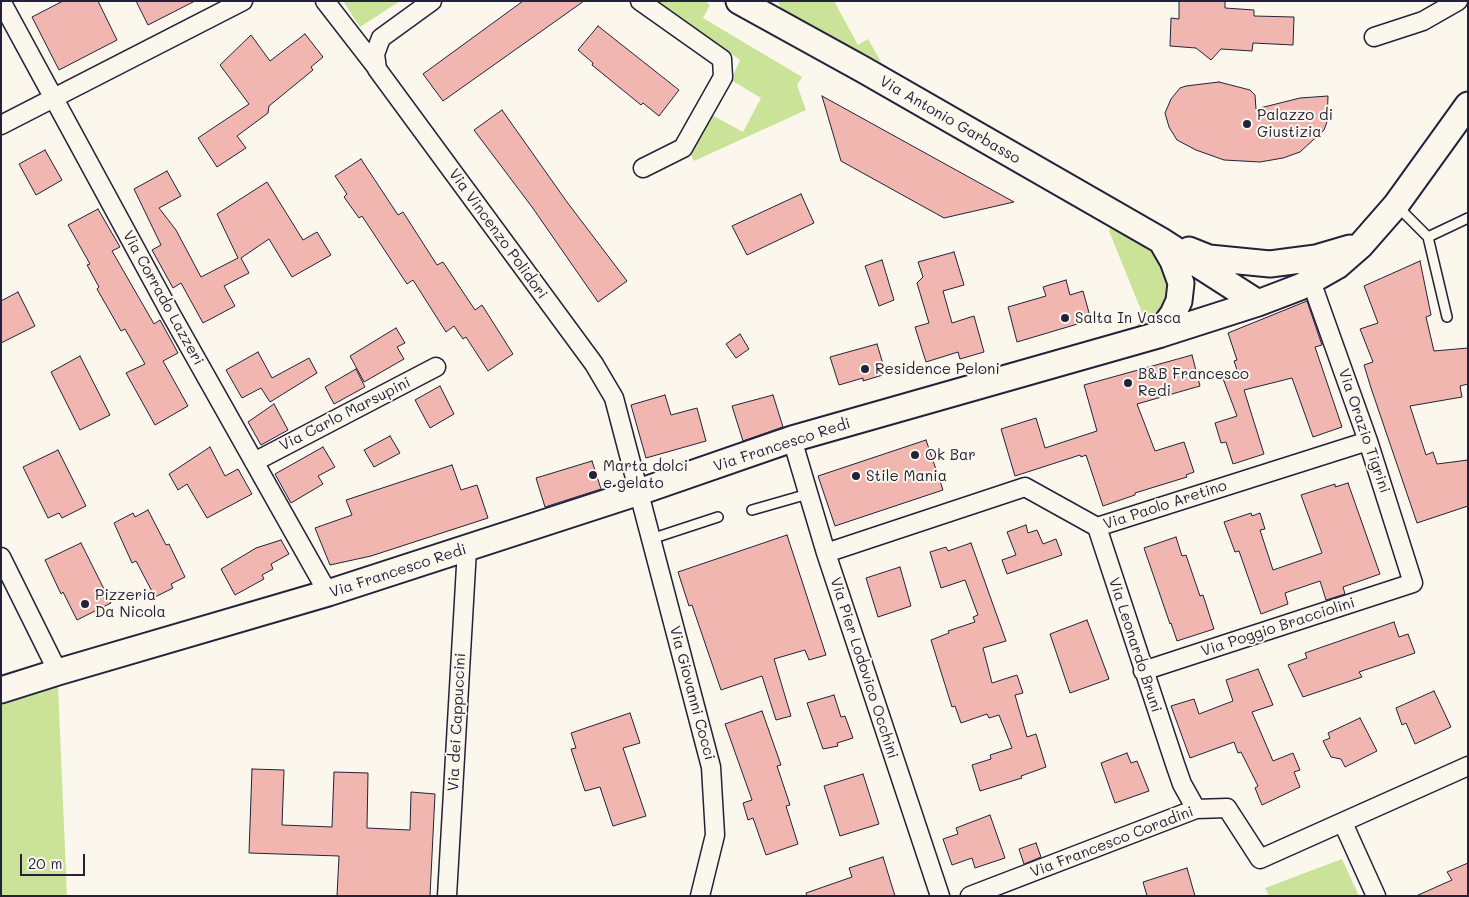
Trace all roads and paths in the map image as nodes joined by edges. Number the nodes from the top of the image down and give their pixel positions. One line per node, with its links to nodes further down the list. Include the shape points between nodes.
1 (1, 1): 11 (street, Via Corrado Lazzeri)
2 (243, 1): 11 (street)
3 (326, 1): 10 (street, Via Vincenzo Polidori)
4 (432, 1): 10 (street, via 381,38 375,54)
5 (640, 1): 14 (street, via 722,59 723,77 684,148)
6 (739, 1): 8 (street, Via Antonio Garbasso)
7 (1458, 1): 9 (street, via 1423,21)
8 (768, 9): 18 (street, Via Antonio Garbasso, via 864,70)
9 (1374, 37)
10 (377, 69): 28 (street, Via Vincenzo Polidori, via 594,364 614,398)
11 (54, 98): 13 (street); 27 (street, Via Corrado Lazzeri)
12 (1468, 105): 15 (street, Via Francesco Redi)
13 (1, 125)
14 (643, 168)
15 (1396, 205): 17 (lane); 19 (street, Via Francesco Redi)
16 (1468, 218): 17 (lane)
17 (1428, 237): 22 (lane)
18 (1160, 240): 19 (street, Via Antonio Garbasso, via 1209,258 1270,264 1316,258); 21 (street, Via Antonio Garbasso); 23 (street, Via Antonio Garbasso, via 1181,283 1179,301)
19 (1361, 245): 20 (street, Via Francesco Redi, via 1337,266)
20 (1311, 281): 21 (street, Via Francesco Redi); 26 (street, Via Orazio Tigrini)
21 (1258, 303): 23 (street, Via Francesco Redi)
22 (1447, 317)
23 (1158, 335): 25 (street, Via Francesco Redi)
24 (436, 367): 27 (street, Via Carlo Marsupini)
25 (792, 439): 28 (street, Via Francesco Redi); 29 (street, Via Pier Lodovico Occhini)
26 (1368, 440): 32 (street, Via Paolo Aretino); 37 (street, Via Orazio Tigrini)
27 (254, 462): 38 (street, Via Corrado Lazzeri)
28 (639, 492): 33 (street, Via Giovanni Cocci); 34 (street, Via Francesco Redi)
29 (808, 494): 30 (lane); 35 (street, Via Pier Lodovico Occhini)
30 (752, 510)
31 (718, 517): 33 (lane)
32 (1097, 526): 35 (street, Via Paolo Aretino, via 1025,487); 39 (street, Via Leonardo Bruni)
33 (651, 539): 46 (street, Via Giovanni Cocci, via 711,767 715,836)
34 (467, 549): 38 (street, Via Francesco Redi); 45 (street, Via dei Cappuccini)
35 (826, 553): 47 (street, Via Pier Lodovico Occhini)
36 (1, 558): 40 (street)
37 (1413, 583): 39 (street, Via Poggio Bracciolini)
38 (328, 593): 40 (street, Via Francesco Redi)
39 (1143, 671): 43 (street, Via Leonardo Bruni, via 1182,784)
40 (58, 672): 41 (street, Via Francesco Redi)
41 (1, 690)
42 (1468, 766): 44 (street, Via Francesco Coradini)
43 (1196, 809): 44 (street, Via Francesco Coradini, via 1227,808 1260,859); 48 (street, Via Francesco Coradini)
44 (1343, 823): 49 (street)
45 (447, 896)
46 (700, 896)
47 (940, 896)
48 (970, 896)
49 (1376, 896)

